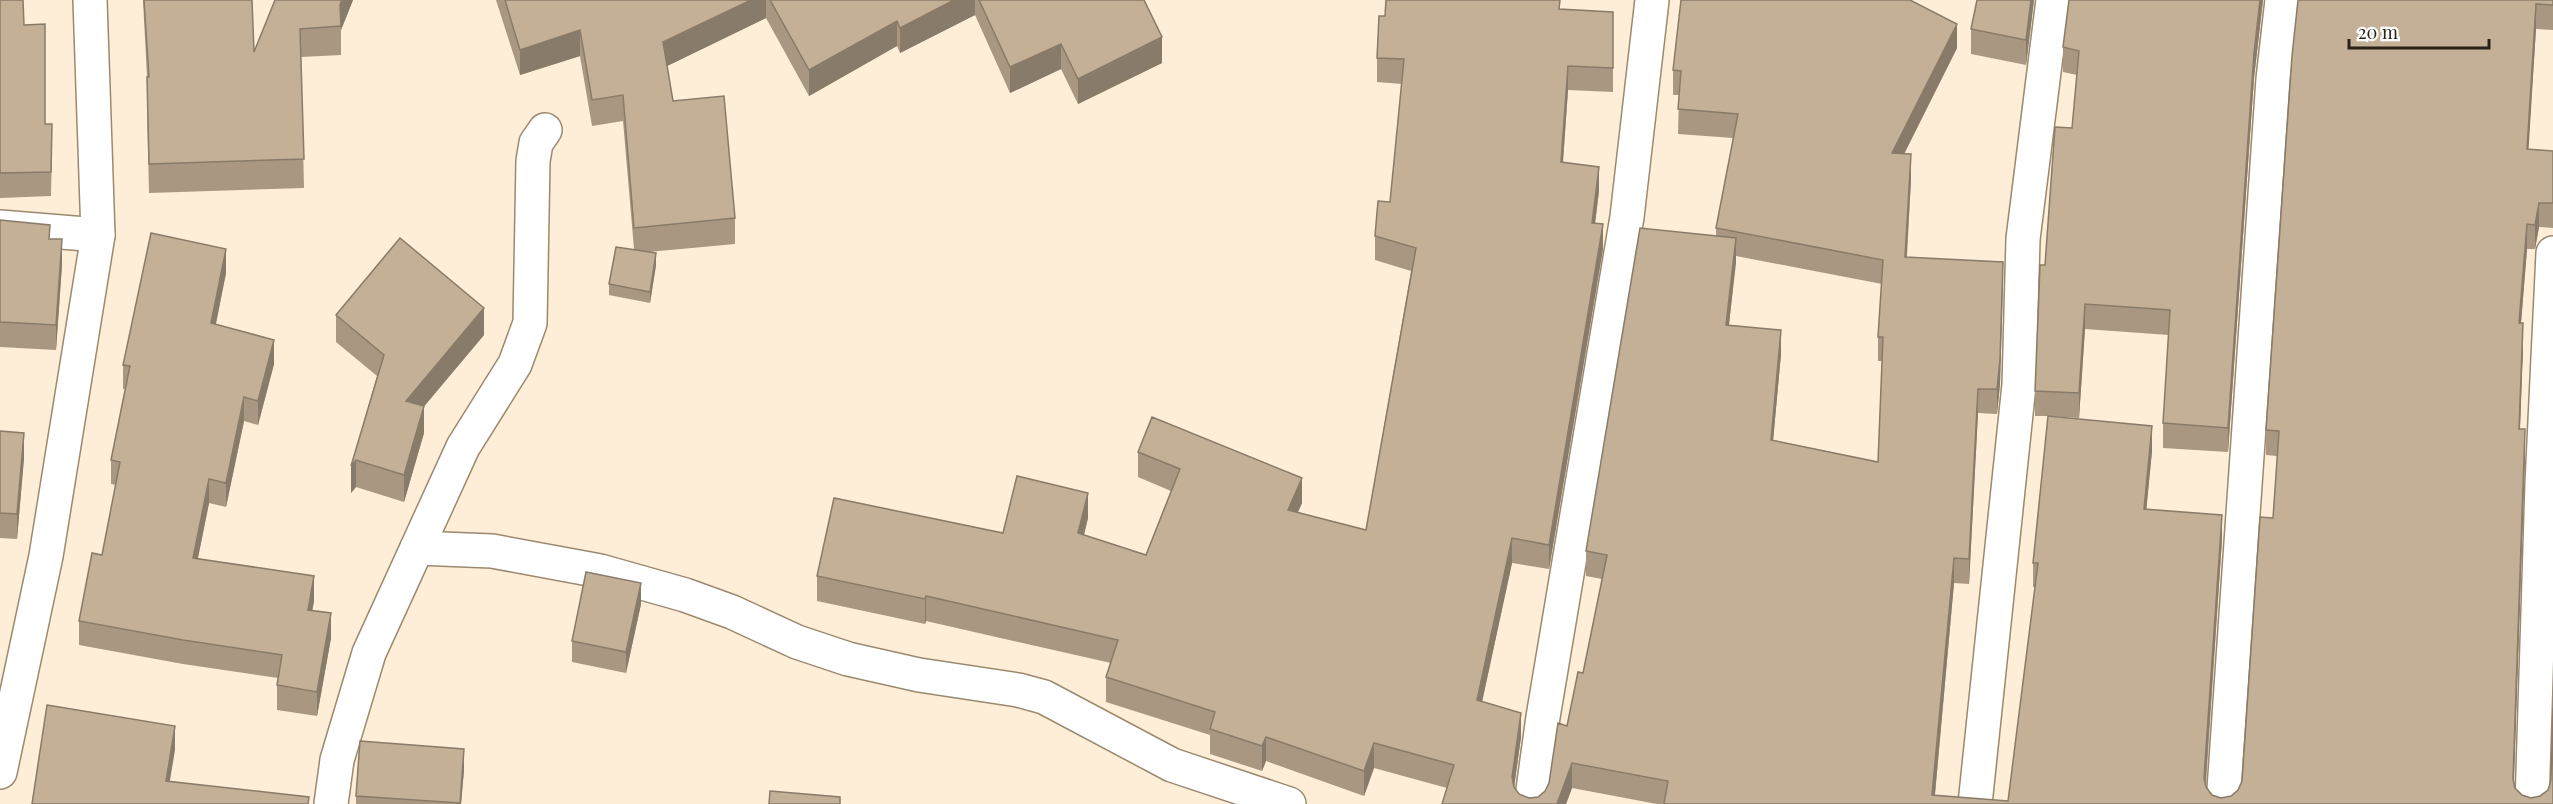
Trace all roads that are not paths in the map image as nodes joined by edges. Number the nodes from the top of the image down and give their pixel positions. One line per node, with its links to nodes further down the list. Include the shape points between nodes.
1 (90, 0): 7 (street)
2 (1652, 0): 13 (street, via 1627,217)
3 (2053, 0): 14 (street, via 2023,239 2019,385)
4 (2282, 0): 15 (street, via 2273,79)
5 (545, 130): 9 (street, via 536,143 533,162 530,323 515,364 463,447)
6 (0, 227): 7 (street)
7 (98, 235): 10 (street, via 46,556)
8 (2553, 253): 16 (street)
9 (417, 548): 11 (street, via 369,653 337,760); 12 (street, via 492,551 600,571 685,595 837,656 1044,697 1172,765)
10 (0, 772)
11 (331, 804)
12 (1289, 804)
13 (1532, 804)
14 (1975, 804)
15 (2223, 804)
16 (2532, 804)

